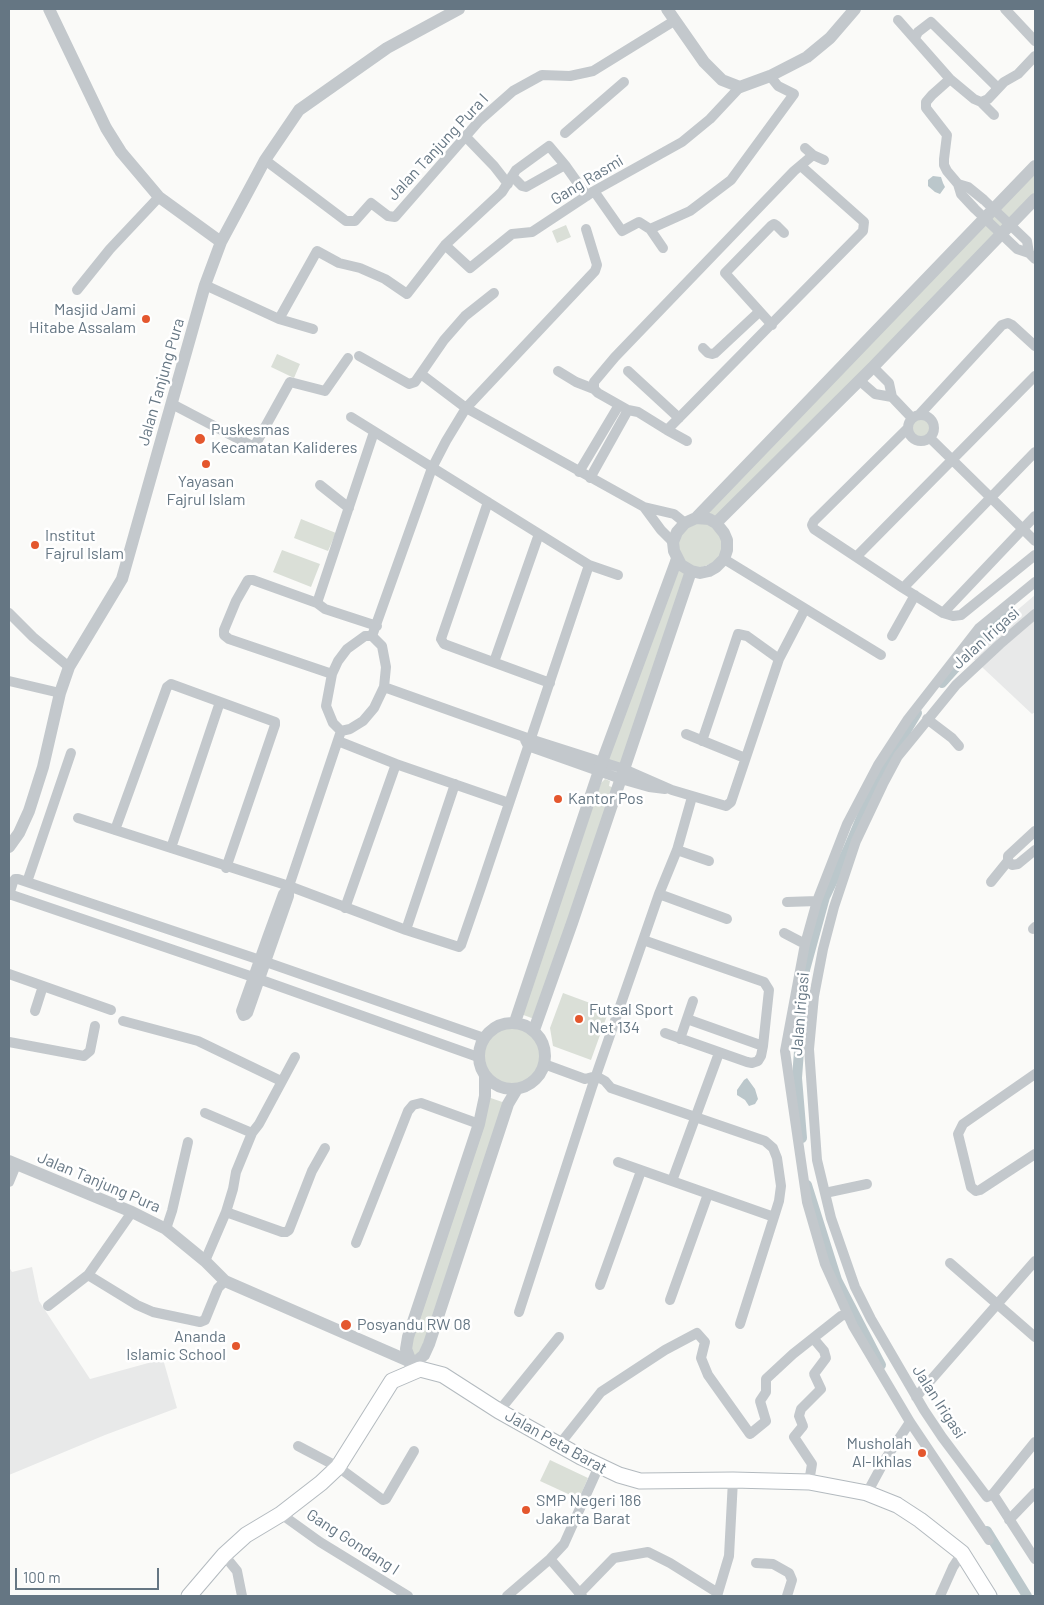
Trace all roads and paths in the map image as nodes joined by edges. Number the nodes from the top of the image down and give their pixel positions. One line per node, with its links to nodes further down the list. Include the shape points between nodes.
1 (49, 9): 27 (street, via 106,128 121,152)
2 (459, 9): 20 (street, Jalan Tanjung Pura, via 387,48 299,110)
3 (667, 9): 7 (street)
4 (854, 9): 11 (street, via 830,38 807,57)
5 (1005, 9): 9 (street)
6 (898, 20): 8 (street)
7 (674, 21): 14 (street, via 704,62 722,80); 19 (street, Jalan Tanjung Pura I, via 593,71 570,76 542,75 513,92 479,121)
8 (915, 38): 12 (street); 15 (street, via 931,22)
9 (1035, 41)
10 (1035, 56): 15 (street, via 1018,74)
11 (770, 76): 14 (street); 30 (street, via 778,86 794,94 731,180 690,211)
12 (950, 79): 16 (street); 29 (street, via 926,102 926,108 947,135 944,165 961,194)
13 (624, 82): 18 (street)
14 (740, 87): 26 (street, Gang Rasmi, via 710,119 682,142)
15 (997, 87): 16 (street, via 988,99)
16 (981, 102): 17 (street)
17 (994, 115)
18 (565, 133)
19 (466, 137): 20 (street, Jalan Tanjung Pura I, via 395,217 388,216 371,203 355,221 346,220); 25 (street)
20 (265, 160): 34 (street, Jalan Tanjung Pura)
21 (824, 160): 23 (street, via 809,152)
22 (565, 165): 25 (street, via 526,188); 25 (street, via 549,146 516,170); 26 (street)
23 (802, 166): 43 (street, via 864,222 865,227); 55 (street, via 615,357 594,382)
24 (1035, 166): 29 (street)
25 (510, 180): 35 (street, via 502,192)
26 (591, 193): 30 (street, via 622,231 639,222); 35 (street, Gang Rasmi, via 532,232 512,234 470,268)
27 (159, 197): 34 (street); 39 (street)
28 (1035, 199): 32 (street)
29 (989, 214): 32 (street); 79 (street)
30 (650, 228): 36 (street)
31 (586, 230): 58 (street, via 597,265 595,271)
32 (1005, 230): 37 (street, via 1027,241); 49 (street)
33 (784, 232): 41 (street, via 774,224 723,271)
34 (221, 242): 38 (street, Jalan Tanjung Pura)
35 (445, 245): 42 (street, via 407,294 385,279 339,263 317,251)
36 (663, 248)
37 (1032, 256)
38 (205, 285): 42 (street); 57 (street, Jalan Tanjung Pura)
39 (76, 290)
40 (494, 293): 52 (street, via 444,340)
41 (759, 312): 43 (street); 46 (street, via 715,353 708,353)
42 (279, 319): 44 (street)
43 (772, 325): 62 (street)
44 (313, 329)
45 (1035, 346): 60 (street, via 1012,325 1002,325)
46 (704, 348)
47 (359, 356): 52 (street, via 409,384)
48 (348, 358): 57 (street, via 325,392 290,382 254,446)
49 (873, 367): 54 (street); 56 (street, via 889,383)
50 (558, 371): 55 (street)
51 (628, 371): 62 (street)
52 (421, 374): 58 (street)
53 (1035, 376): 69 (street)
54 (860, 381): 56 (street, via 875,394); 80 (street)
55 (594, 389): 59 (street)
56 (892, 397): 60 (street)
57 (172, 404): 106 (street, Jalan Tanjung Pura, via 122,580)
58 (466, 408): 70 (street); 71 (street)
59 (623, 408): 64 (street, via 638,412); 71 (street); 72 (street)
60 (916, 416): 63 (street); 66 (street, via 928,417 933,422)
61 (351, 418): 65 (street)
62 (679, 418): 64 (street)
63 (908, 428): 66 (street, via 909,434 917,441); 86 (street, via 812,525)
64 (667, 430): 67 (street)
65 (374, 432): 70 (street); 77 (street)
66 (930, 438): 69 (street)
67 (687, 441)
68 (1035, 452): 74 (street)
69 (953, 460): 74 (street); 86 (street)
70 (432, 468): 75 (street); 100 (street)
71 (579, 472): 72 (street)
72 (590, 478): 76 (street)
73 (320, 486): 77 (street)
74 (991, 497): 81 (street); 93 (street)
75 (488, 502): 82 (street); 105 (street, via 441,639 444,644)
76 (644, 507): 79 (street); 84 (street)
77 (349, 508): 95 (street)
78 (1035, 516): 81 (street)
79 (690, 521): 80 (street, via 709,519); 84 (street, via 677,532)
80 (716, 523): 88 (street, via 727,540)
81 (1024, 528): 83 (street); 98 (street)
82 (539, 534): 89 (street); 105 (street)
83 (1035, 541)
84 (673, 542): 87 (street)
85 (1035, 555): 98 (street, via 961,615)
86 (856, 557): 93 (street)
87 (677, 559): 90 (street); 122 (street)
88 (724, 559): 90 (street, via 709,571); 96 (street)
89 (589, 566): 91 (street); 109 (street)
90 (690, 571): 124 (street)
91 (618, 575)
92 (1035, 582): 123 (street, via 979,628 908,719)
93 (903, 588): 94 (street)
94 (915, 595): 98 (street); 102 (street)
95 (317, 603): 100 (street, via 325,609); 107 (street, via 250,579 236,601 224,635)
96 (805, 609): 103 (street); 104 (street)
97 (9, 612): 106 (street, via 32,637)
98 (943, 613)
99 (1035, 614): 113 (street, Jalan Irigasi, via 956,685)
100 (377, 626): 101 (street)
101 (372, 636): 107 (street, via 365,636 346,649); 110 (street, via 382,646 385,656)
102 (892, 636)
103 (881, 655)
104 (779, 659): 117 (street, via 747,636 738,634); 120 (street)
105 (494, 662): 109 (street)
106 (69, 667): 111 (street, Jalan Tanjung Pura)
107 (332, 674): 115 (street, via 326,706)
108 (9, 681): 111 (street)
109 (550, 683): 116 (street)
110 (384, 687): 115 (street, via 374,708 363,721); 116 (street)
111 (60, 693): 131 (street, Jalan Tanjung Pura, via 43,768 29,811)
112 (220, 702): 129 (street, via 171,684 167,687); 132 (street); 137 (street, via 272,721 275,725)
113 (927, 719): 118 (street); 123 (street, Jalan Irigasi, via 898,756)
114 (686, 734): 117 (street)
115 (339, 736): 121 (street); 140 (street)
116 (527, 740): 122 (street); 127 (street)
117 (702, 741): 120 (street)
118 (954, 743)
119 (71, 753): 138 (street)
120 (745, 758): 126 (street, via 729,804 726,806)
121 (396, 764): 125 (street); 145 (street)
122 (601, 767): 124 (street); 160 (street)
123 (884, 768): 143 (street, via 847,824); 193 (street, Jalan Irigasi, via 834,907 814,996 810,1049 817,1160)
124 (622, 774): 126 (street); 162 (street)
125 (456, 784): 127 (street); 147 (street)
126 (692, 796): 133 (street)
127 (509, 803): 147 (street, via 461,945 457,948)
128 (78, 818): 129 (street)
129 (115, 830): 132 (street)
130 (1035, 831): 136 (street, via 1008,856)
131 (9, 847)
132 (171, 848): 137 (street)
133 (677, 850): 135 (street); 141 (street)
134 (1035, 850): 136 (street, via 1018,864 1012,865)
135 (709, 861)
136 (1008, 861): 139 (street)
137 (226, 868): 140 (street)
138 (28, 882): 142 (street, via 16,879); 151 (street)
139 (991, 882)
140 (289, 886): 145 (street); 151 (street, via 282,894)
141 (659, 894): 146 (street); 149 (street)
142 (9, 895): 153 (street)
143 (817, 901): 144 (street); 150 (street)
144 (787, 902)
145 (345, 908): 147 (street)
146 (727, 919)
147 (406, 930)
148 (784, 933): 150 (street)
149 (643, 940): 167 (street, via 764,982 769,990); 174 (street)
150 (805, 944): 212 (street, via 785,1051 807,1202 825,1264)
151 (263, 961): 153 (street); 164 (street)
152 (9, 974): 154 (street)
153 (257, 978): 170 (street)
154 (43, 986): 156 (street); 157 (street)
155 (693, 1001): 158 (street)
156 (111, 1010)
157 (36, 1011)
158 (687, 1019): 165 (street); 167 (street)
159 (123, 1021): 176 (street, via 198,1041)
160 (515, 1022): 162 (street); 164 (street, via 496,1026)
161 (94, 1026): 166 (street, via 90,1051 84,1056)
162 (534, 1030): 171 (street, via 543,1043)
163 (665, 1033): 165 (street)
164 (484, 1038): 170 (street)
165 (680, 1039): 168 (street)
166 (9, 1042)
167 (763, 1046): 168 (street, via 758,1061 752,1063)
168 (719, 1053): 181 (street)
169 (295, 1057): 176 (street)
170 (478, 1057): 173 (street)
171 (544, 1064): 175 (street); 179 (street, via 532,1082)
172 (1035, 1074): 186 (street, via 963,1124 958,1134 972,1187 976,1190)
173 (485, 1076): 179 (street, via 502,1088); 182 (street)
174 (596, 1076): 175 (street); 177 (street); 178 (street)
175 (584, 1079): 177 (street)
176 (281, 1081): 183 (street)
177 (592, 1088): 178 (street); 211 (street)
178 (611, 1088): 181 (street)
179 (517, 1089): 207 (street, via 508,1104)
180 (205, 1113): 183 (street)
181 (696, 1117): 190 (street); 197 (street, via 765,1141 773,1148 781,1186)
182 (479, 1124): 199 (street, via 420,1102 413,1105); 206 (street)
183 (252, 1133): 196 (street, via 236,1172)
184 (188, 1142): 198 (street)
185 (325, 1148): 196 (street, via 286,1232)
186 (1035, 1154)
187 (618, 1162): 189 (street)
188 (12, 1163): 191 (street); 195 (street, Jalan Tanjung Pura)
189 (641, 1171): 190 (street); 205 (street)
190 (672, 1181): 194 (street)
191 (9, 1182)
192 (867, 1184): 193 (street)
193 (825, 1193): 218 (street, Jalan Irigasi, via 855,1287)
194 (708, 1194): 197 (street); 208 (street)
195 (132, 1212): 198 (street, Jalan Tanjung Pura); 203 (street)
196 (226, 1212): 200 (street)
197 (774, 1217): 213 (street)
198 (166, 1229): 200 (street, Jalan Tanjung Pura)
199 (356, 1243)
200 (205, 1261): 204 (street, Jalan Tanjung Pura)
201 (1035, 1262): 209 (street)
202 (950, 1263): 209 (street)
203 (88, 1275): 204 (street, via 153,1312 200,1322 205,1320 218,1288); 210 (street)
204 (224, 1282): 217 (street, Jalan Tanjung Pura)
205 (600, 1285)
206 (425, 1287): 207 (street); 217 (street, via 406,1349)
207 (446, 1293): 217 (street, via 424,1355)
208 (670, 1300)
209 (998, 1304): 215 (street); 218 (street)
210 (48, 1306)
211 (519, 1312)
212 (847, 1314): 216 (street); 220 (street)
213 (740, 1324)
214 (559, 1337): 219 (street)
215 (1035, 1337)
216 (812, 1338): 221 (street, via 766,1379 766,1392 760,1401 766,1421 750,1434 708,1375 701,1358 705,1342 697,1334 665,1350 601,1392); 228 (street, via 826,1358 814,1374 821,1389 801,1409 799,1416 803,1426 794,1437 812,1464)
217 (409, 1368): 219 (main road, Jalan Peta Barat, via 443,1375); 226 (main road, via 392,1381)
218 (916, 1397): 231 (street, Jalan Irigasi, via 986,1496)
219 (499, 1411): 221 (main road, Jalan Peta Barat)
220 (910, 1422): 229 (street); 234 (street)
221 (559, 1444): 225 (main road, Jalan Peta Barat)
222 (298, 1446): 226 (street)
223 (1034, 1446): 231 (street)
224 (414, 1451): 226 (street, via 384,1500)
225 (600, 1466): 227 (main road, Jalan Peta Barat, via 640,1481); 237 (street, via 564,1544)
226 (338, 1467): 232 (main road)
227 (733, 1480): 228 (main road, Jalan Peta Barat); 241 (street, via 729,1556)
228 (809, 1482): 229 (main road, Jalan Peta Barat)
229 (867, 1493): 235 (main road, Jalan Peta Barat, via 897,1505)
230 (1035, 1493): 233 (street)
231 (993, 1494): 233 (street)
232 (281, 1514): 236 (main road, via 246,1535); 244 (street, Gang Gondang I)
233 (1009, 1520): 238 (street)
234 (989, 1540)
235 (962, 1553): 247 (street); 248 (main road, Jalan Peta Barat)
236 (224, 1555): 242 (main road); 243 (street, via 237,1571)
237 (550, 1559): 240 (street); 245 (street)
238 (1035, 1559)
239 (756, 1563): 246 (street, via 773,1564 789,1573 792,1580)
240 (580, 1595): 241 (street, via 614,1558 648,1552)
241 (717, 1595)
242 (189, 1596)
243 (242, 1596)
244 (407, 1596)
245 (507, 1596)
246 (787, 1596)
247 (940, 1596)
248 (990, 1596)

